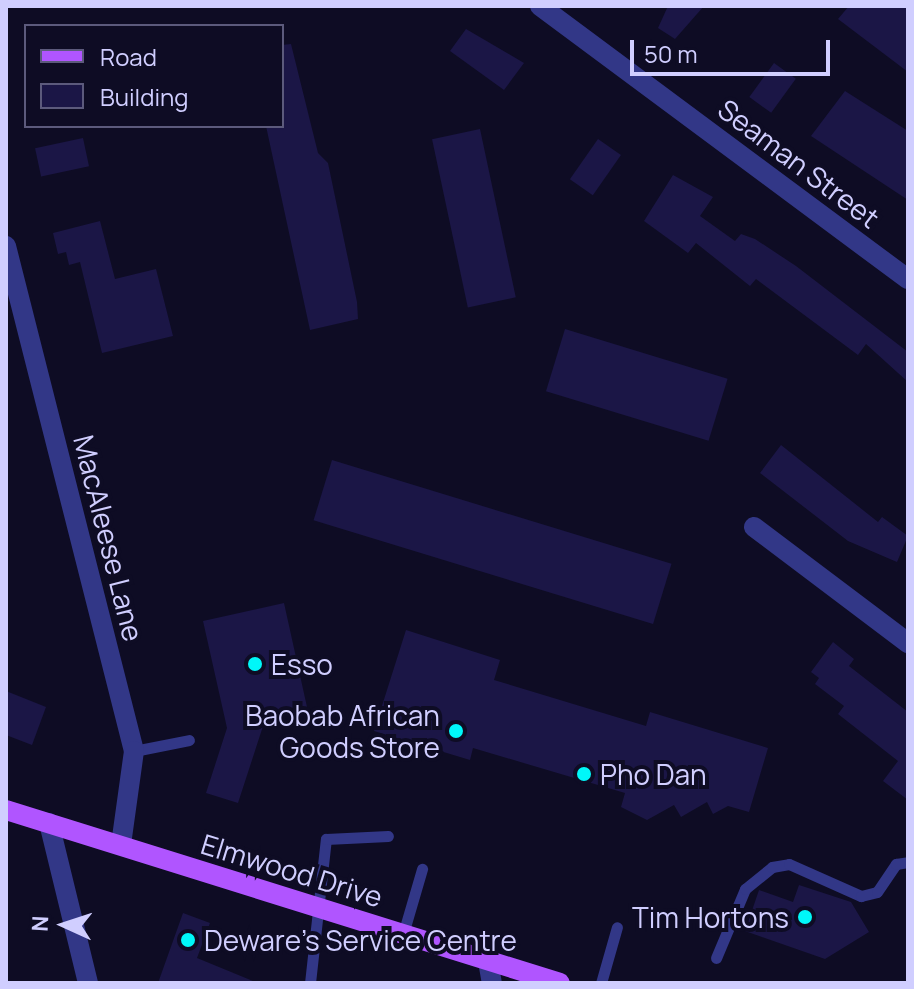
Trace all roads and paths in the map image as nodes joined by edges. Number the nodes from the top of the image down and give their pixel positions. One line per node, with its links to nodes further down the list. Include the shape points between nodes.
1 (540, 6): 3 (street, Seaman Street)
2 (6, 246): 7 (street, MacAleese Lane)
3 (908, 279)
4 (754, 527): 5 (street)
5 (908, 643)
6 (189, 740): 7 (lane)
7 (134, 751): 11 (street, MacAleese Lane)
8 (6, 810): 9 (main road, Elmwood Drive)
9 (49, 823): 11 (main road, Elmwood Drive); 19 (street)
10 (388, 836): 14 (lane, via 326,839)
11 (121, 845): 14 (main road, Elmwood Drive)
12 (904, 865): 17 (lane, via 877,892 861,896 789,864 772,867 745,889)
13 (422, 869): 16 (lane)
14 (314, 906): 16 (main road, Elmwood Drive); 20 (lane)
15 (617, 927): 23 (lane)
16 (403, 934): 18 (main road, Elmwood Drive)
17 (716, 958)
18 (488, 961): 21 (street); 22 (main road, Elmwood Drive)
19 (88, 983)
20 (310, 983)
21 (492, 983)
22 (560, 983)
23 (601, 983)

